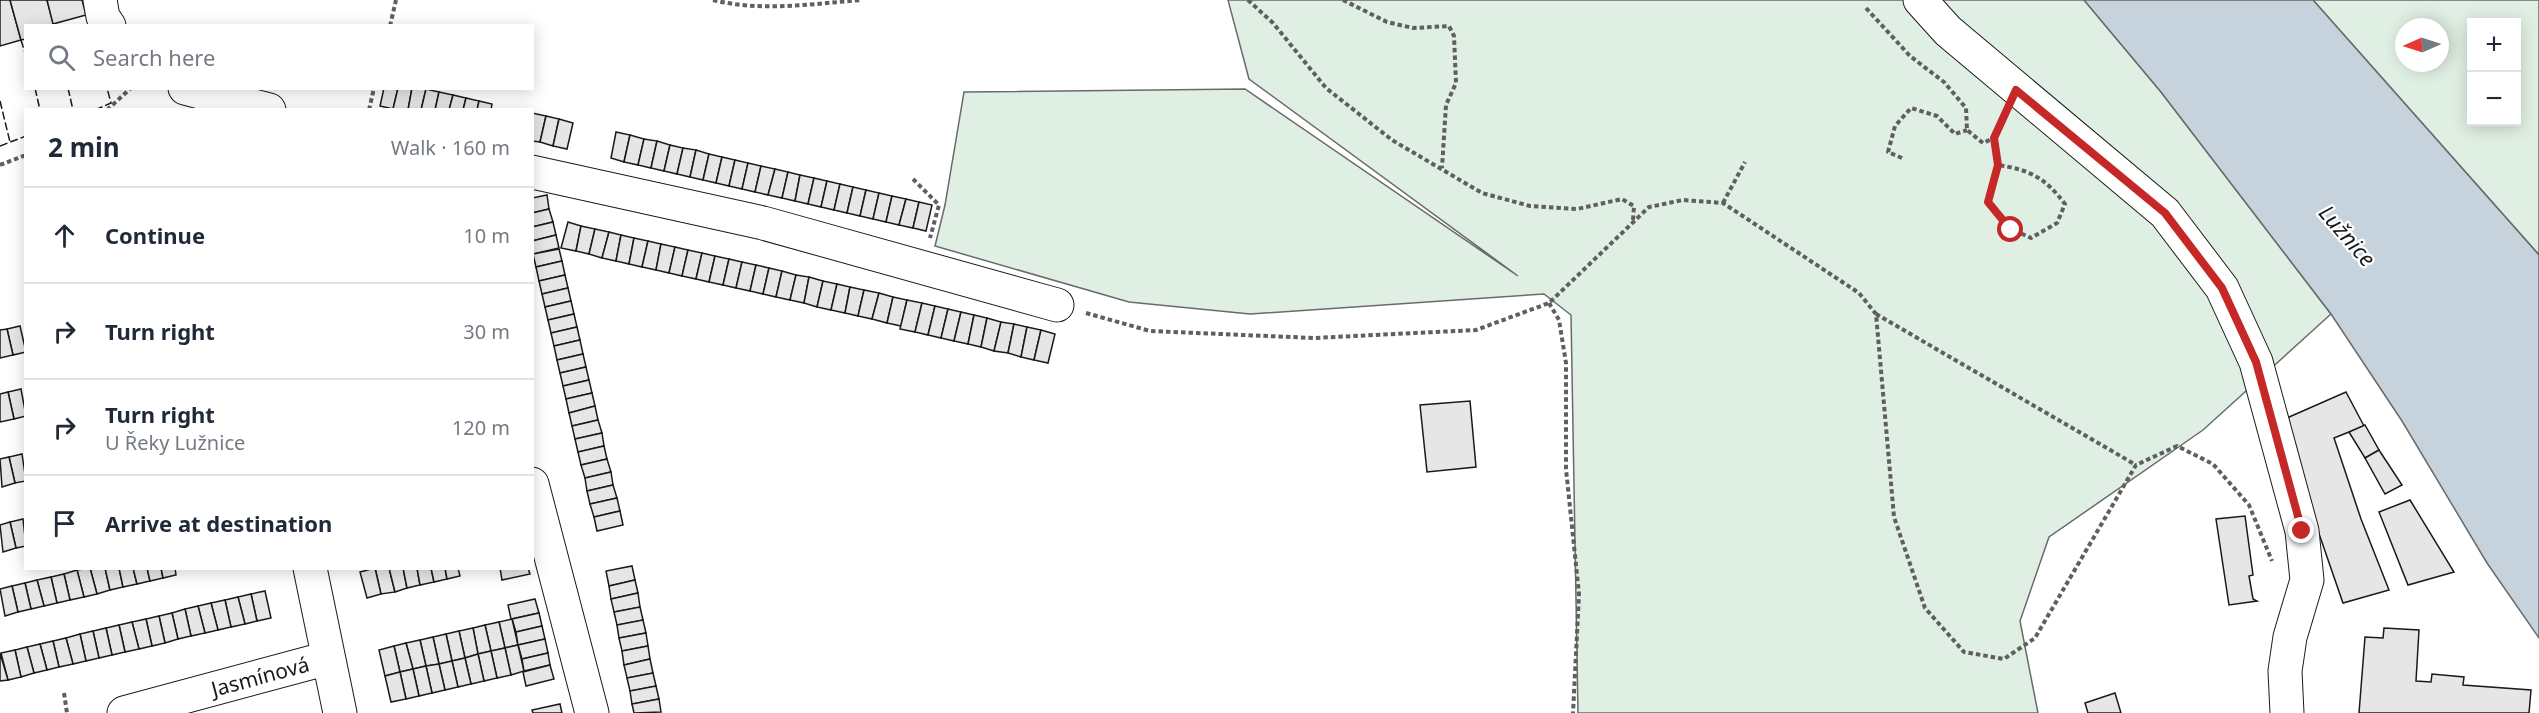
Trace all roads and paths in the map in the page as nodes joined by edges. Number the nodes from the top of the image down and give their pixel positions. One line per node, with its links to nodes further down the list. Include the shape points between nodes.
1 (100, 0): 9 (street)
2 (396, 0): 10 (path)
3 (713, 0): 4 (path, via 766,7)
4 (861, 0)
5 (1248, 0): 25 (path, via 1273,23 1326,88 1392,140)
6 (1343, 0): 25 (path, via 1387,22 1413,28 1449,26 1454,36 1456,82 1446,105)
7 (1920, 0): 13 (street, via 1948,31)
8 (1866, 8): 18 (path, via 1966,108)
9 (108, 24)
10 (390, 24)
11 (129, 90): 15 (path)
12 (374, 90): 17 (path)
13 (2016, 90): 19 (path); 45 (street, via 2165,213 2222,288 2256,362 2302,531 2307,580 2290,637 2285,671)
14 (195, 97): 16 (street)
15 (109, 108)
16 (258, 108)
17 (369, 108)
18 (1967, 130): 19 (path, via 1983,143); 21 (path, via 1955,134 1937,116 1911,108 1895,126 1888,152)
19 (1994, 138): 24 (path)
20 (24, 156): 23 (path)
21 (1902, 158)
22 (1745, 162): 28 (path)
23 (0, 165)
24 (1998, 165): 24 (path, via 1988,202 2011,230 2031,238 2057,223 2065,204 2050,184 2024,169)
25 (1442, 168): 29 (path, via 1482,193 1530,206 1577,208 1622,199 1634,206)
26 (534, 172): 30 (street, via 763,223)
27 (913, 179): 30 (path, via 939,205)
28 (1724, 203): 29 (path, via 1683,200 1660,204 1649,207); 33 (path, via 1858,292)
29 (1633, 221): 31 (path)
30 (922, 267): 32 (street)
31 (1549, 303): 32 (path, via 1476,330 1314,338 1150,331); 44 (path, via 1559,320 1566,363 1566,469 1579,594)
32 (1057, 305)
33 (1876, 314): 34 (path); 34 (path, via 1894,517 1926,608 1964,652 2004,659 2036,638)
34 (2136, 465): 36 (path, via 2177,446 2213,464 2249,506)
35 (534, 492): 43 (street)
36 (2274, 566)
37 (310, 570): 38 (street)
38 (328, 658): 41 (street, Jasmínová); 42 (street)
39 (64, 693): 40 (path)
40 (67, 713)
41 (124, 713)
42 (340, 713)
43 (592, 713)
44 (1573, 713)
45 (2287, 713)

